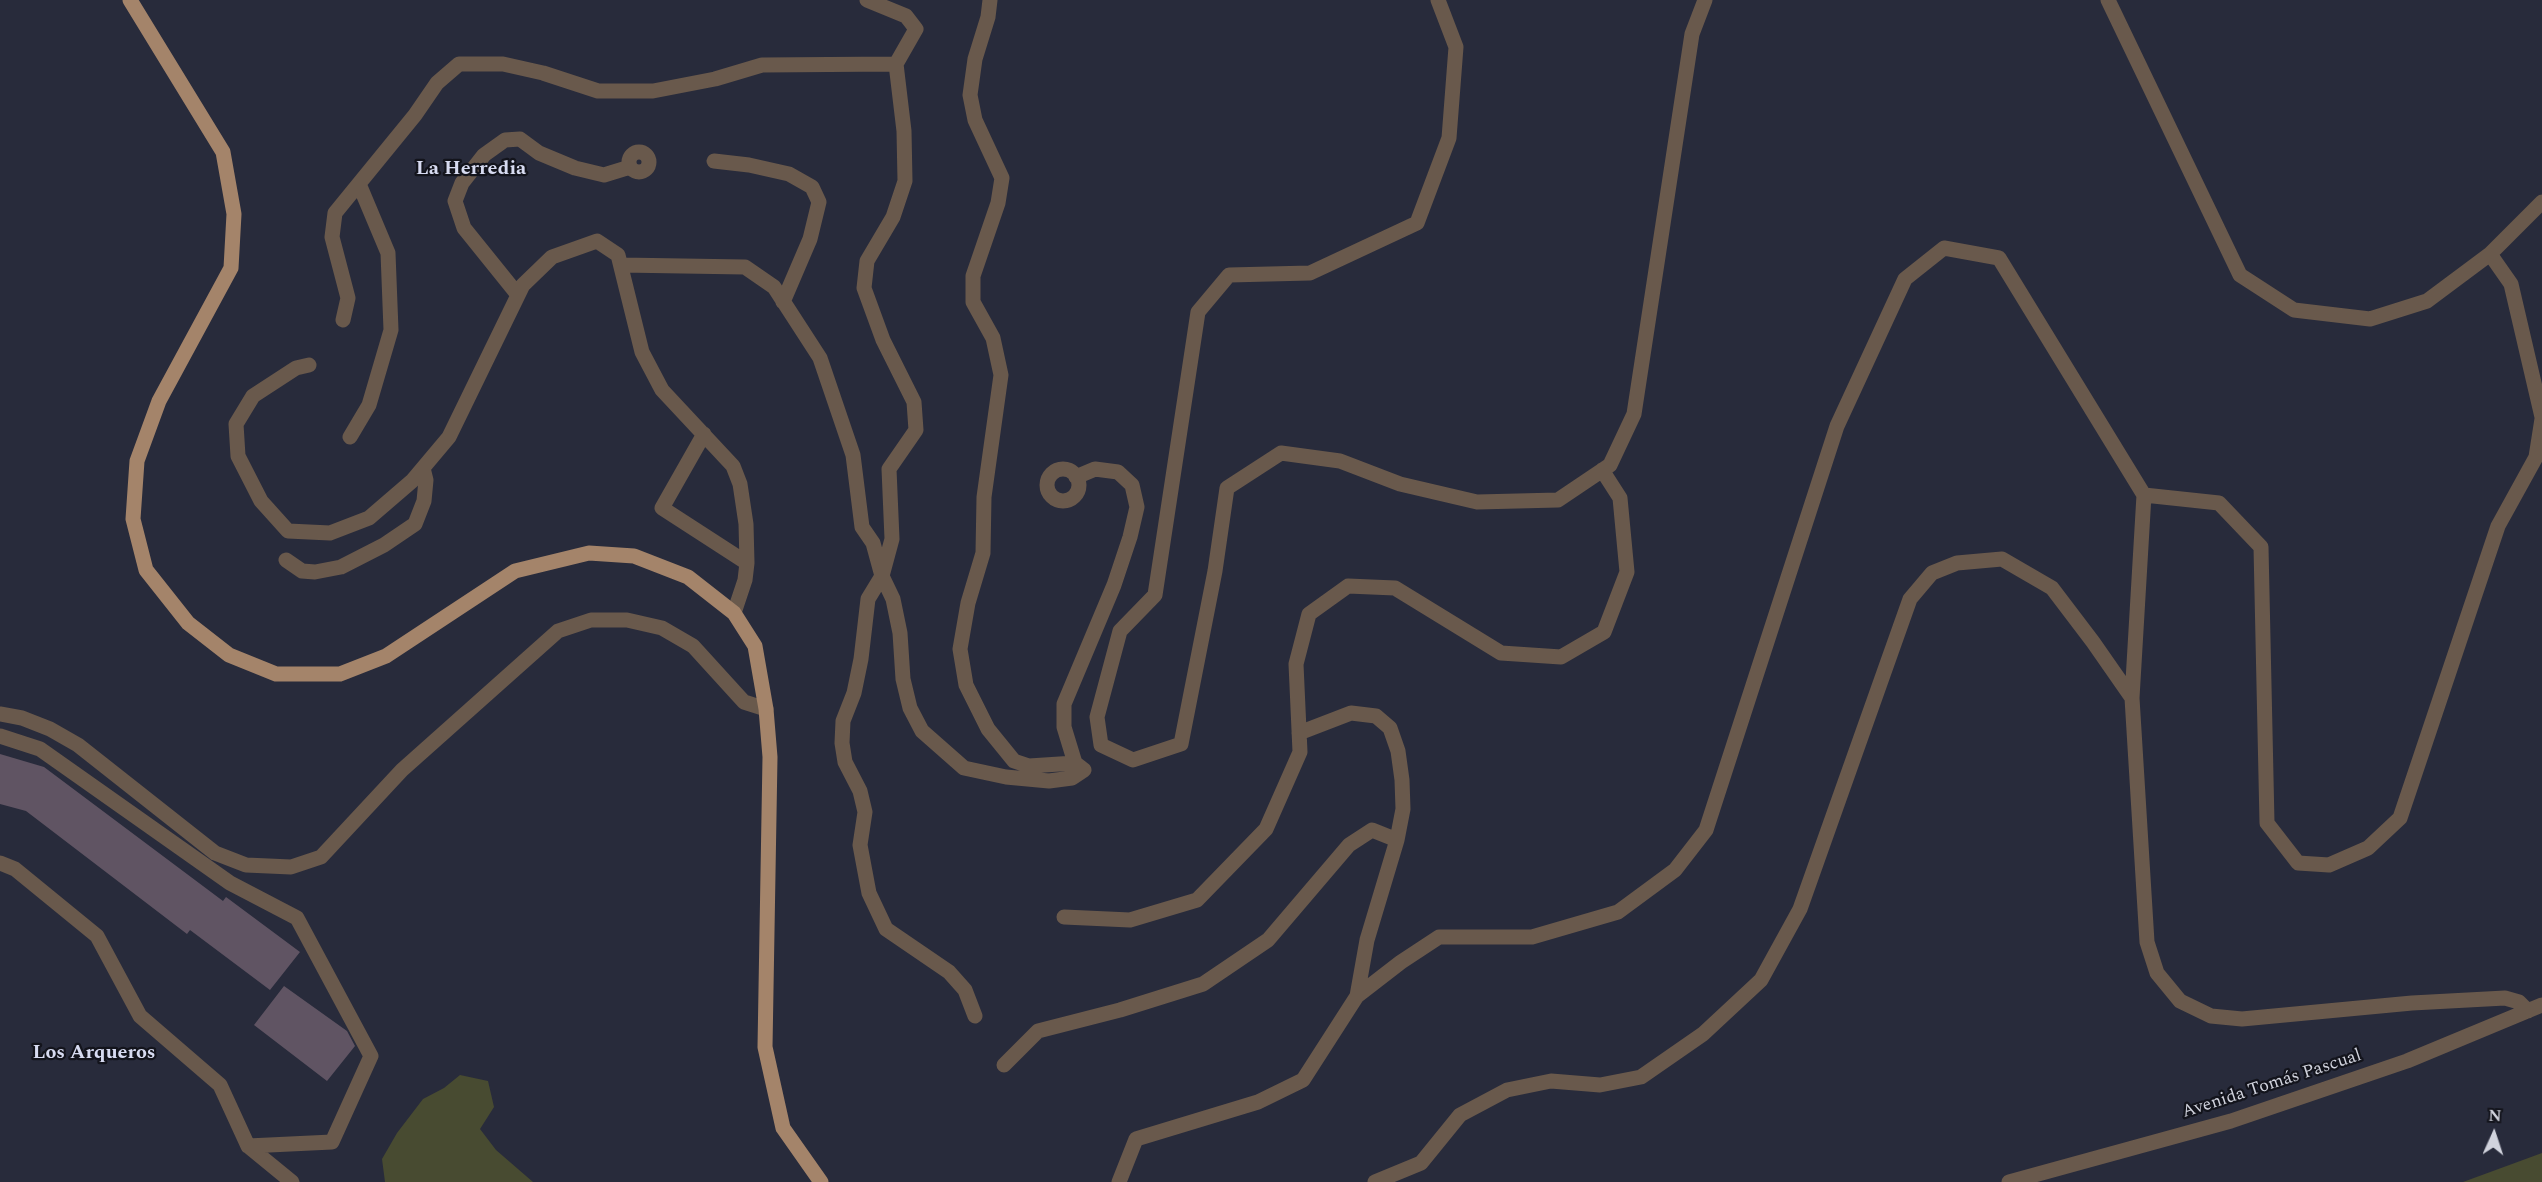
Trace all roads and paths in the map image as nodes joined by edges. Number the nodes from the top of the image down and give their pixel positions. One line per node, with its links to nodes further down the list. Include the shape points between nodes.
1 (130, 0): 28 (main road, via 223,152 234,214 231,268 159,401 137,461 133,519 146,570 188,623 229,655 276,674 340,674 386,656 515,571 588,553 634,556 688,577)
2 (867, 0): 7 (street, via 906,16 916,29)
3 (990, 0): 34 (street, via 970,95 975,120 1002,178 998,203 973,276 973,302 993,338 1001,375 984,497 983,553 960,649 966,685 987,729 1014,760 1029,766)
4 (1438, 0): 22 (street, via 1456,47 1449,138 1417,223 1310,273 1229,275 1198,312 1155,595 1120,631 1097,717 1101,745 1133,759 1181,744 1227,488 1281,453 1341,461 1400,484 1477,502 1558,500)
5 (1705, 0): 22 (street, via 1692,34 1634,414 1610,465)
6 (2108, 0): 12 (street, via 2241,275 2294,310 2370,319 2427,301)
7 (896, 64): 10 (street, via 762,65 653,91 598,91 503,64 459,64 437,83); 27 (street, via 905,181 893,217 867,261 864,288 883,340 914,402 916,430 889,469 892,539)
8 (714, 161): 15 (street, via 789,174 812,187 819,202 810,239)
9 (630, 167): 14 (street, via 604,175 575,168 539,153 520,139 505,140 484,155 462,183 454,201 464,228)
10 (359, 184): 16 (street, via 335,213 332,237 348,298); 20 (street, via 388,253 391,330 369,405)
11 (2542, 202): 12 (street)
12 (2490, 254): 18 (street, via 2511,284)
13 (621, 265): 14 (street, via 618,255 597,241 552,257); 15 (street, via 745,267 774,287); 19 (street, via 642,352 662,390)
14 (518, 295): 21 (street, via 449,437)
15 (783, 302): 27 (street, via 820,358 853,455 862,527 873,543)
16 (343, 320)
17 (309, 365): 21 (street, via 253,396 236,424 238,456 261,501 288,531 330,533 369,518)
18 (2542, 418): 24 (street, via 2536,457 2498,526 2400,818 2368,848 2329,865 2298,863 2267,823 2261,547 2219,503)
19 (704, 434): 26 (street, via 734,466 740,484); 26 (street, via 662,508)
20 (350, 437)
21 (423, 468): 25 (street, via 424,501 415,524 384,545 341,567 315,572 302,571)
22 (1602, 470): 32 (street, via 1620,498 1627,572 1604,632 1561,657 1501,653 1395,588 1348,586 1309,614 1296,664)
23 (1076, 477): 34 (street, via 1095,469 1118,472 1132,485 1137,507 1114,585 1064,704 1064,727)
24 (2144, 495): 29 (street); 38 (street, via 1999,258 1944,248 1905,279 1837,426 1706,830 1675,870 1618,912 1532,937 1439,937)
25 (286, 560)
26 (747, 563): 28 (street)
27 (882, 576): 34 (street, via 894,599 903,680 910,708 922,731 964,768 981,772 1049,781 1072,778 1084,770); 40 (street, via 868,599 842,743 845,762 860,791 865,812 860,845 869,893 886,929 949,972 965,990)
28 (734, 613): 30 (main road, via 755,646)
29 (2132, 698): 39 (street, via 2146,942 2157,973 2180,1001 2211,1016 2242,1019 2505,998); 46 (street, via 2052,588 2002,559 1957,563 1932,573 1910,599 1800,909 1761,980 1703,1034 1641,1077 1600,1085 1551,1081 1507,1090 1460,1115 1421,1163)
30 (766, 709): 31 (street, via 744,702 693,646 662,628 627,620 591,620 558,631 402,770 321,857 291,867 246,865 215,853 78,745 50,729); 44 (main road, via 770,757 765,1047 783,1128)
31 (0, 714)
32 (1299, 733): 35 (street, via 1351,713 1376,716 1390,728 1402,780); 37 (street, via 1300,752 1266,829 1197,900 1130,920)
33 (0, 736): 42 (street, via 40,749 230,883 297,918 371,1056 332,1142)
34 (1075, 762)
35 (1397, 840): 38 (street, via 1367,940); 41 (street, via 1372,830 1349,844 1268,940 1203,984 1038,1031)
36 (0, 863): 42 (street, via 15,869 97,936 140,1016 220,1085)
37 (1064, 917)
38 (1357, 996): 45 (street, via 1303,1080 1258,1102 1136,1140)
39 (2535, 1008): 47 (street, Avenida Tomás Pascual, via 2407,1060 2230,1121)
40 (975, 1016)
41 (1004, 1065)
42 (248, 1146): 43 (street)
43 (292, 1182)
44 (821, 1182)
45 (1119, 1182)
46 (1375, 1182)
47 (2009, 1182)

